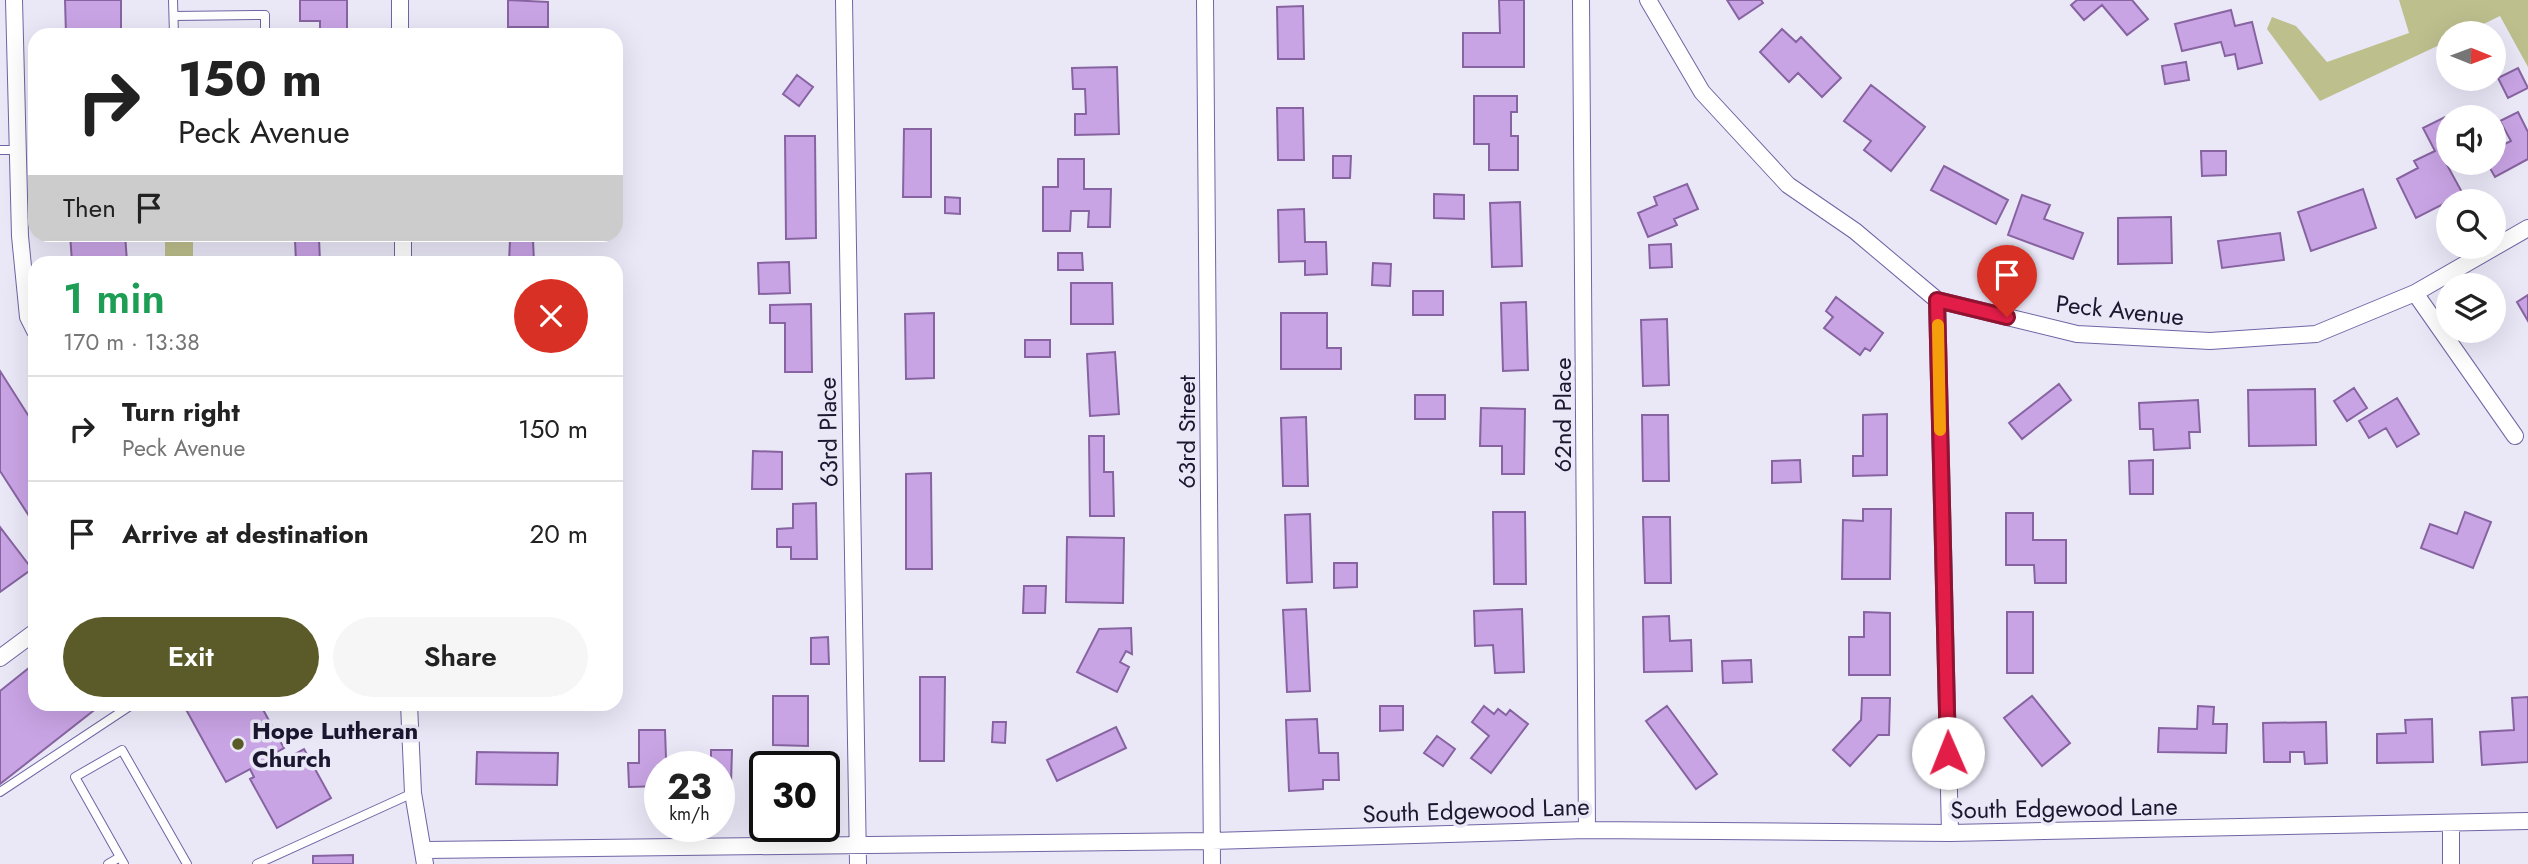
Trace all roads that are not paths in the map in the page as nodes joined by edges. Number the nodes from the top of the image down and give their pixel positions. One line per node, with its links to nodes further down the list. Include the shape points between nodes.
1 (14, 0): 13 (street)
2 (173, 0): 8 (lane)
3 (400, 0): 11 (street)
4 (844, 0): 30 (street, 63rd Place)
5 (1205, 0): 29 (street, 63rd Street)
6 (1581, 0): 27 (street, 62nd Place)
7 (1648, 0): 16 (street, Peck Avenue, via 1702,92 1788,185 1855,231)
8 (174, 16): 9 (lane); 10 (lane, via 265,15)
9 (174, 28)
10 (265, 28)
11 (400, 28)
12 (0, 150): 13 (lane)
13 (18, 150): 17 (street)
14 (2528, 228): 15 (street, Peck Avenue)
15 (2415, 293): 16 (street, Peck Avenue, via 2316,334 2210,341 2077,334); 18 (street)
16 (1937, 300): 28 (street)
17 (28, 317)
18 (2515, 436)
19 (28, 637): 20 (street)
20 (0, 659)
21 (122, 711): 23 (lane)
22 (409, 711): 24 (street)
23 (0, 792)
24 (413, 793): 31 (street); 35 (lane)
25 (2528, 821): 26 (street, South Edgewood Lane)
26 (2451, 823): 28 (street, South Edgewood Lane); 38 (street)
27 (1587, 830): 28 (street, South Edgewood Lane); 29 (street, South Edgewood Lane)
28 (1950, 833)
29 (1212, 841): 30 (street, South Edgewood Lane); 37 (street, 63rd Street)
30 (858, 847): 31 (street, South Edgewood Lane); 36 (street, 63rd Place)
31 (425, 857)
32 (122, 860): 33 (lane); 34 (lane, via 75,777 122,750)
33 (108, 864)
34 (187, 864)
35 (257, 864)
36 (858, 864)
37 (1212, 864)
38 (2451, 864)

